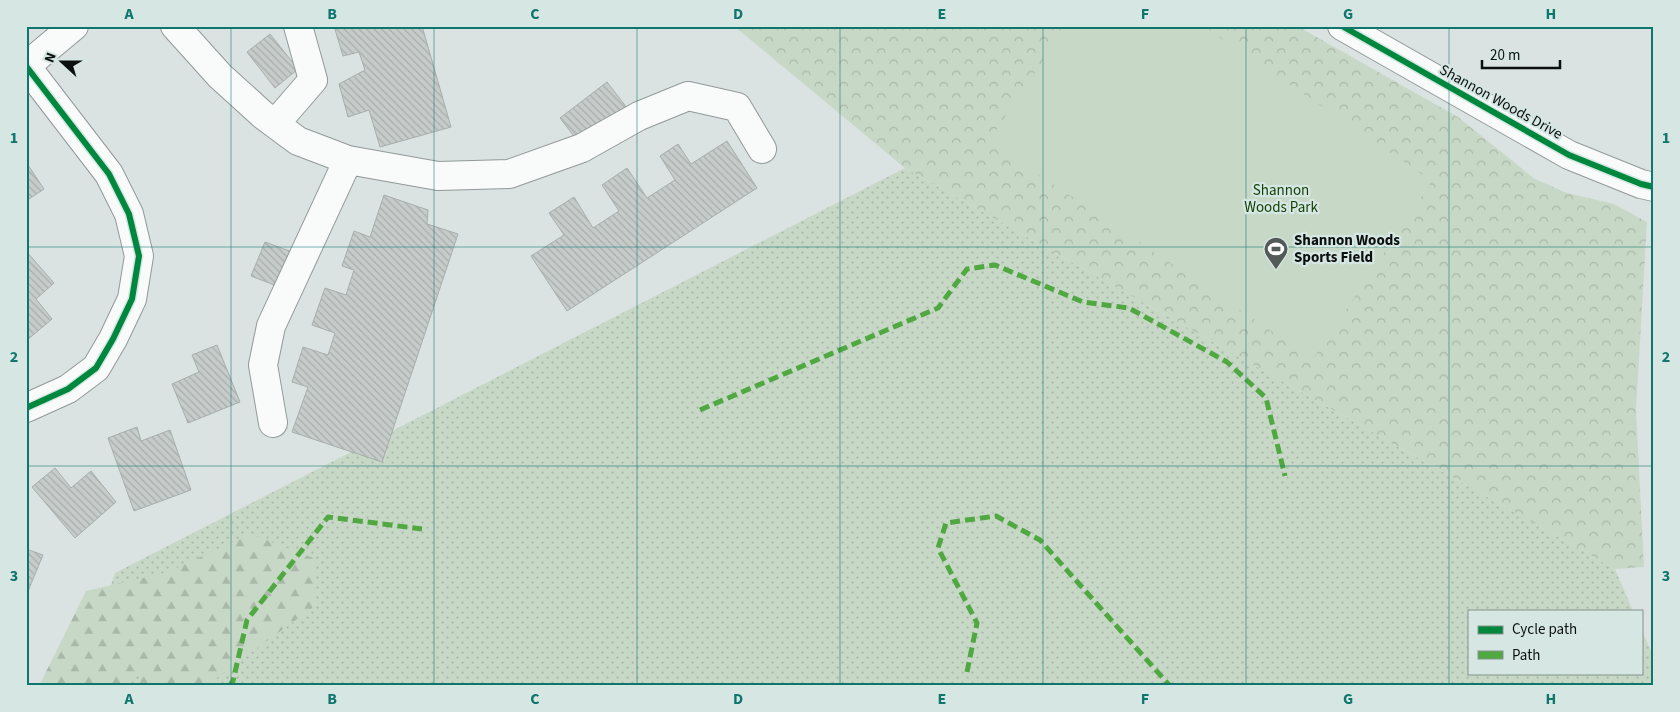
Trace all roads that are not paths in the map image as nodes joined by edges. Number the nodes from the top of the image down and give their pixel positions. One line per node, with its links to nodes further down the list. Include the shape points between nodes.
1 (74, 26): 5 (street)
2 (175, 26): 6 (street, via 220,76)
3 (298, 26): 6 (street, via 313,80)
4 (1342, 26): 9 (street, Shannon Woods Drive, via 1569,155 1641,184)
5 (26, 66): 10 (street, via 109,174 129,214 138,256 132,298 96,368 68,389)
6 (275, 124): 8 (street, via 298,141)
7 (762, 149): 8 (street, via 737,107 688,96 639,116 582,148 508,174 438,176)
8 (348, 160): 11 (street, via 271,326 263,365)
9 (1654, 186)
10 (26, 408)
11 (273, 423)

